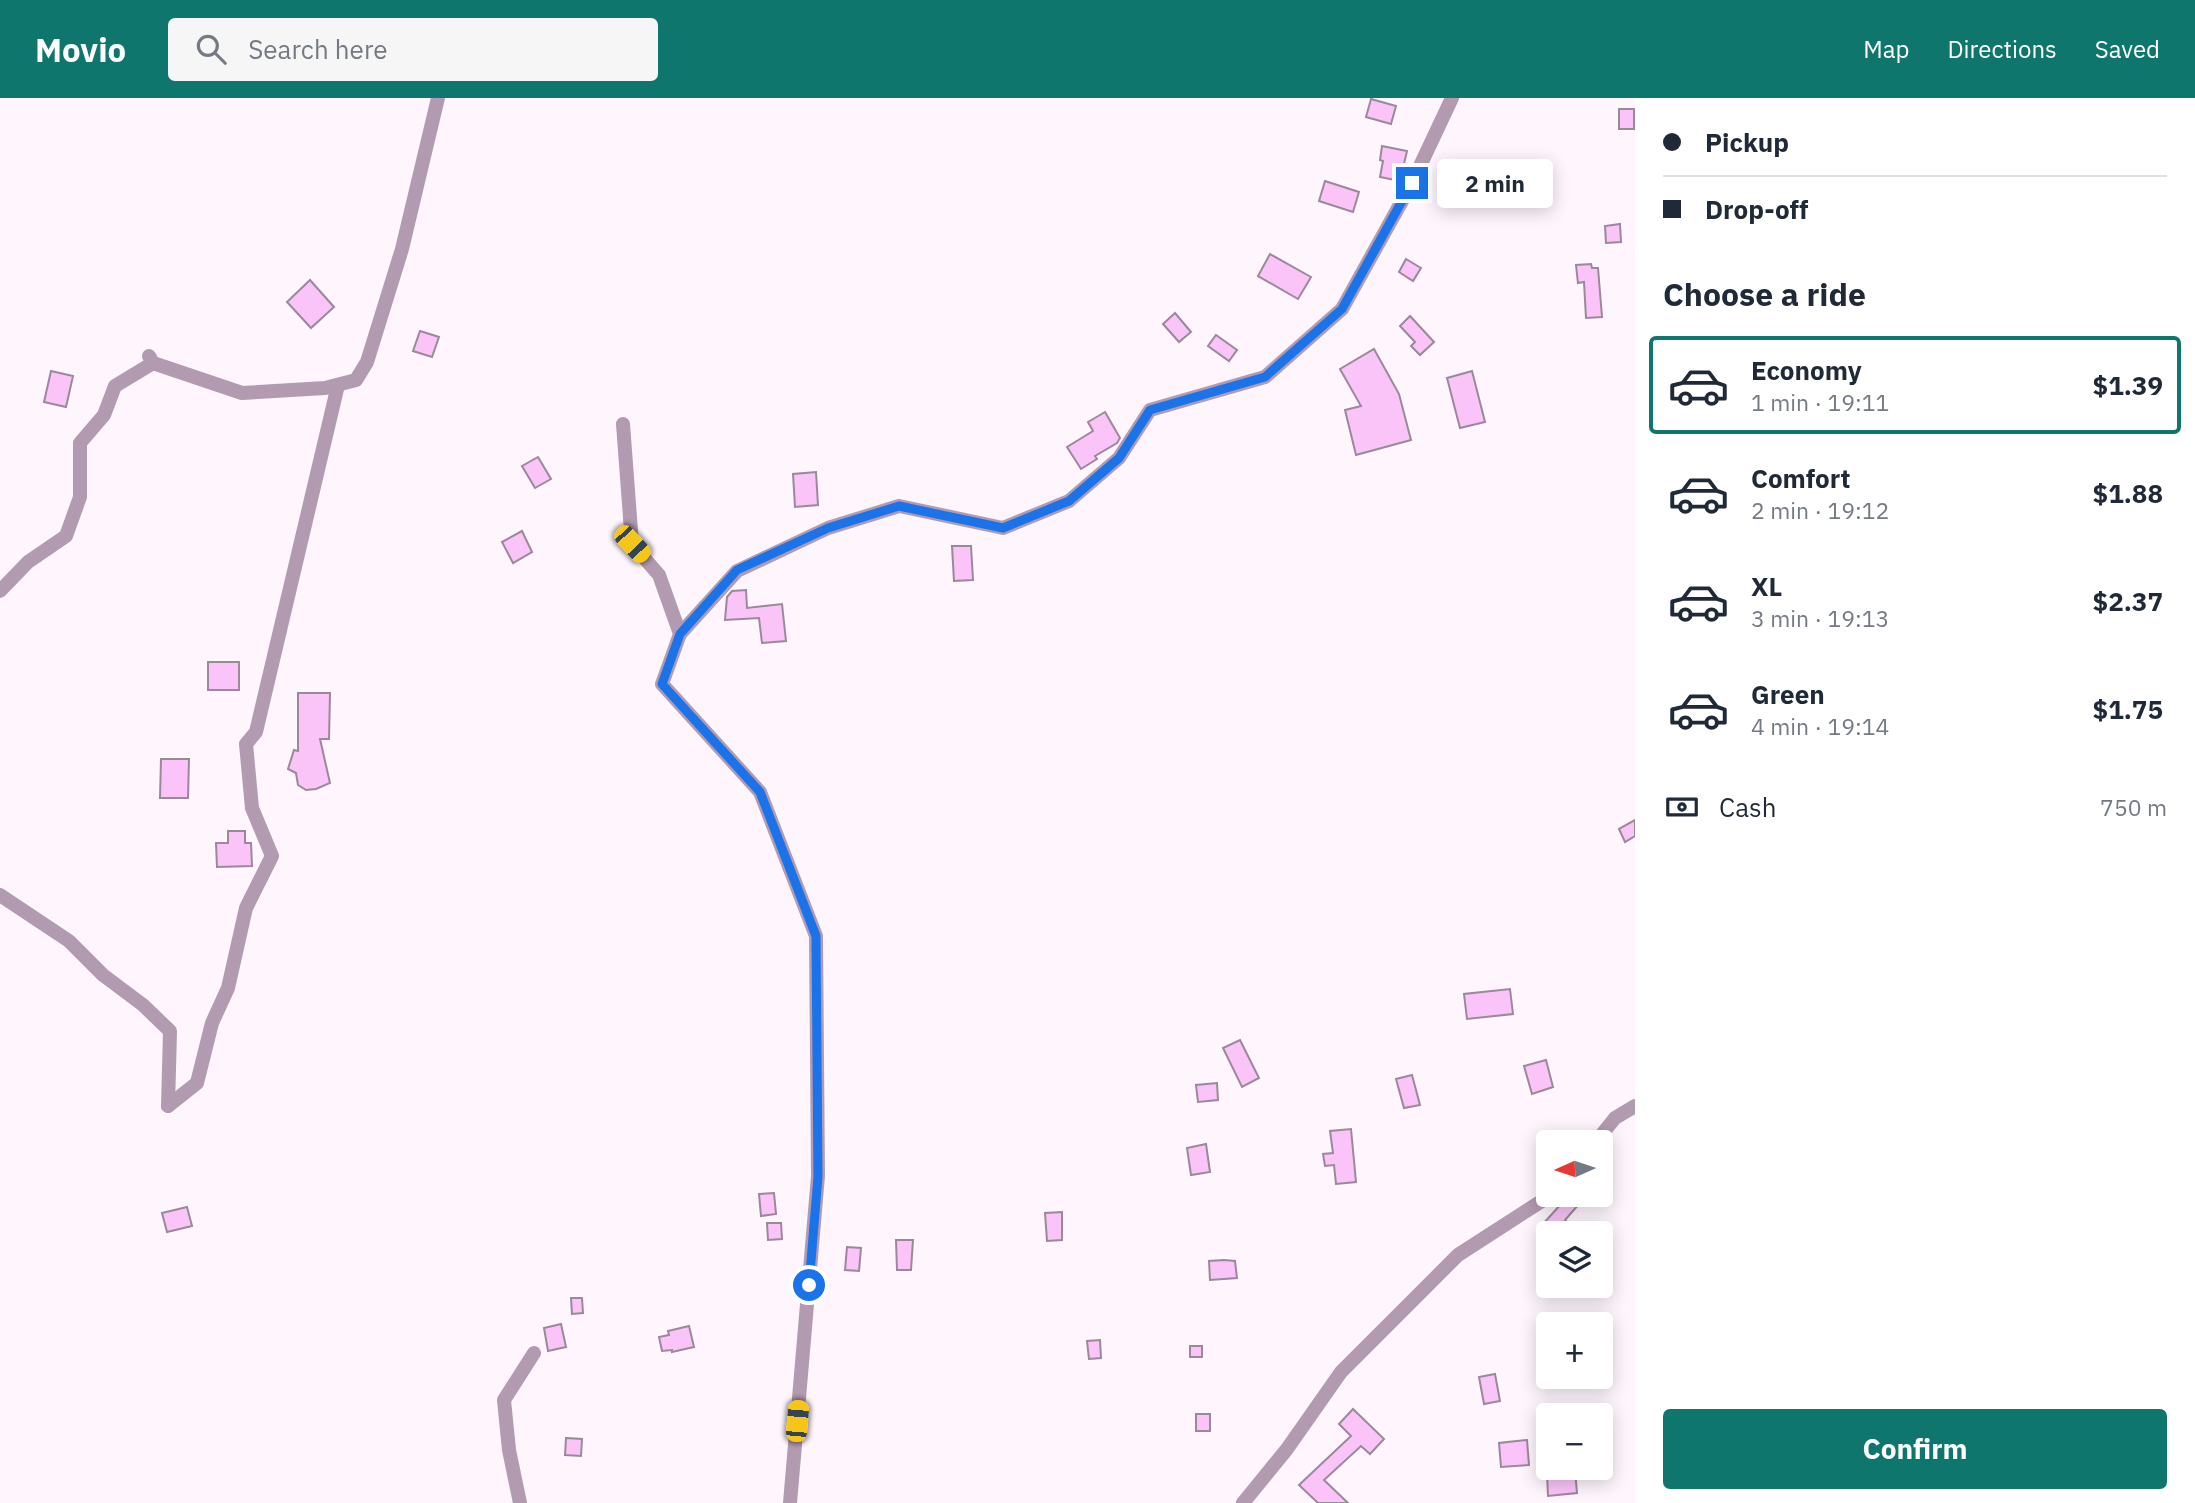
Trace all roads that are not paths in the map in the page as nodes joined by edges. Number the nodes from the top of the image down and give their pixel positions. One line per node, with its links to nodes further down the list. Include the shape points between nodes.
1 (438, 98): 3 (street, via 402,249 367,362 356,380)
2 (1452, 98): 6 (street, via 1412,183 1342,309 1265,377 1150,410 1119,458 1069,501 1003,528 899,506 828,528 737,570)
3 (338, 385): 5 (street, via 242,393 151,360 116,386 104,415 80,443 80,496 66,536 28,562); 7 (street, via 256,732 246,744 252,808 272,856 246,908 228,988 212,1023 197,1083 168,1106 170,1031 69,942)
4 (623, 424): 6 (street, via 632,544 659,575)
5 (0, 591)
6 (680, 634): 13 (street, via 662,684 760,792 816,936 818,1177)
7 (0, 895)
8 (1635, 1106): 9 (street)
9 (1605, 1130)
10 (1536, 1205): 14 (street, via 1458,1255 1350,1362)
11 (534, 1353): 12 (street, via 503,1400)
12 (520, 1503)
13 (790, 1503)
14 (1243, 1503)

